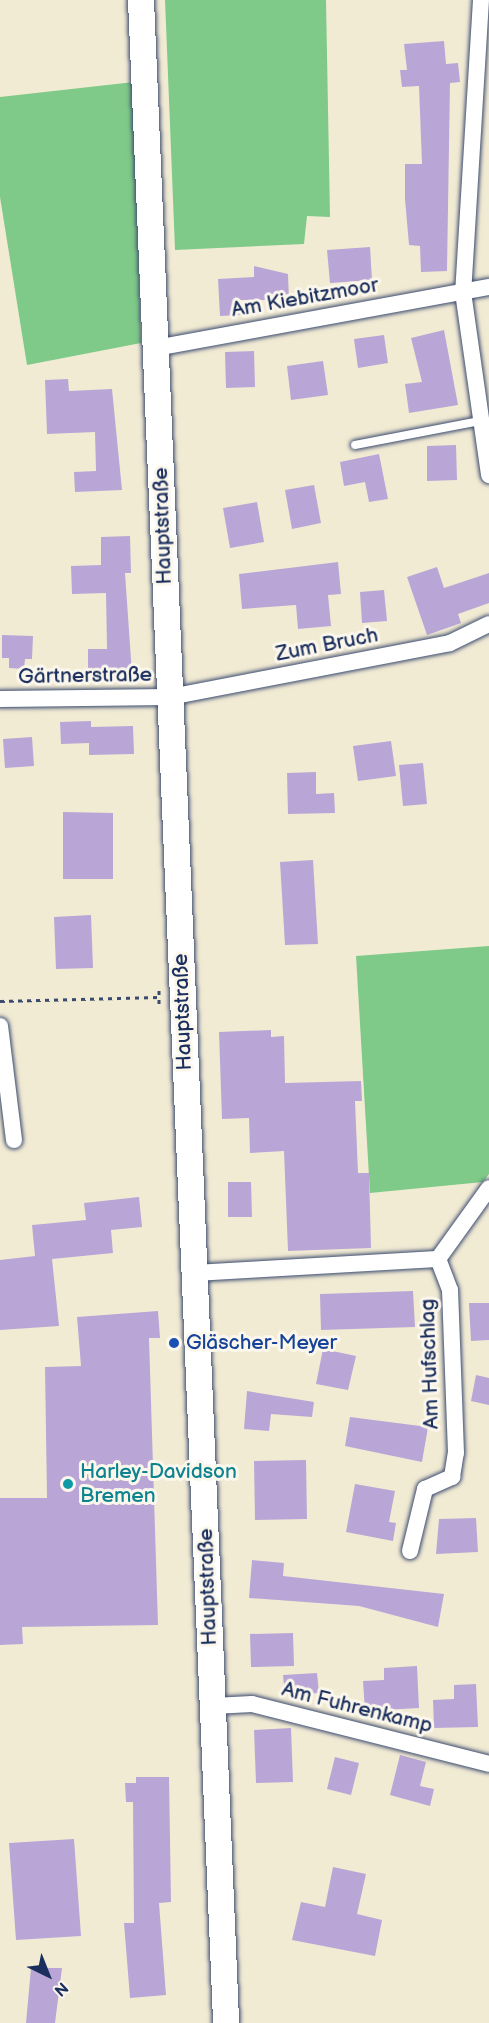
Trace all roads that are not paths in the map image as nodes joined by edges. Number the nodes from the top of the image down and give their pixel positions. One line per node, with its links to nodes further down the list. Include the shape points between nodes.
1 (141, 0): 5 (main road, Hauptstraße)
2 (481, 0): 4 (street)
3 (489, 287): 4 (street, Am Kiebitzmoor)
4 (463, 292): 5 (street, Am Kiebitzmoor); 6 (street)
5 (156, 348): 10 (main road, Hauptstraße)
6 (480, 421): 7 (lane); 8 (street)
7 (355, 445)
8 (489, 475)
9 (489, 624): 10 (street, Zum Bruch, via 450,644)
10 (170, 697): 11 (street, Gärtnerstraße); 16 (main road, Hauptstraße)
11 (0, 699)
12 (0, 1026): 13 (street)
13 (14, 1140)
14 (489, 1188): 15 (street)
15 (438, 1259): 16 (street); 17 (street, Am Hufschlag, via 450,1290 456,1453 452,1477 425,1489)
16 (194, 1273): 18 (main road, Hauptstraße)
17 (411, 1551)
18 (213, 1706): 19 (street, Am Fuhrenkamp, via 252,1704); 20 (main road, Hauptstraße)
19 (489, 1764)
20 (226, 2023)

